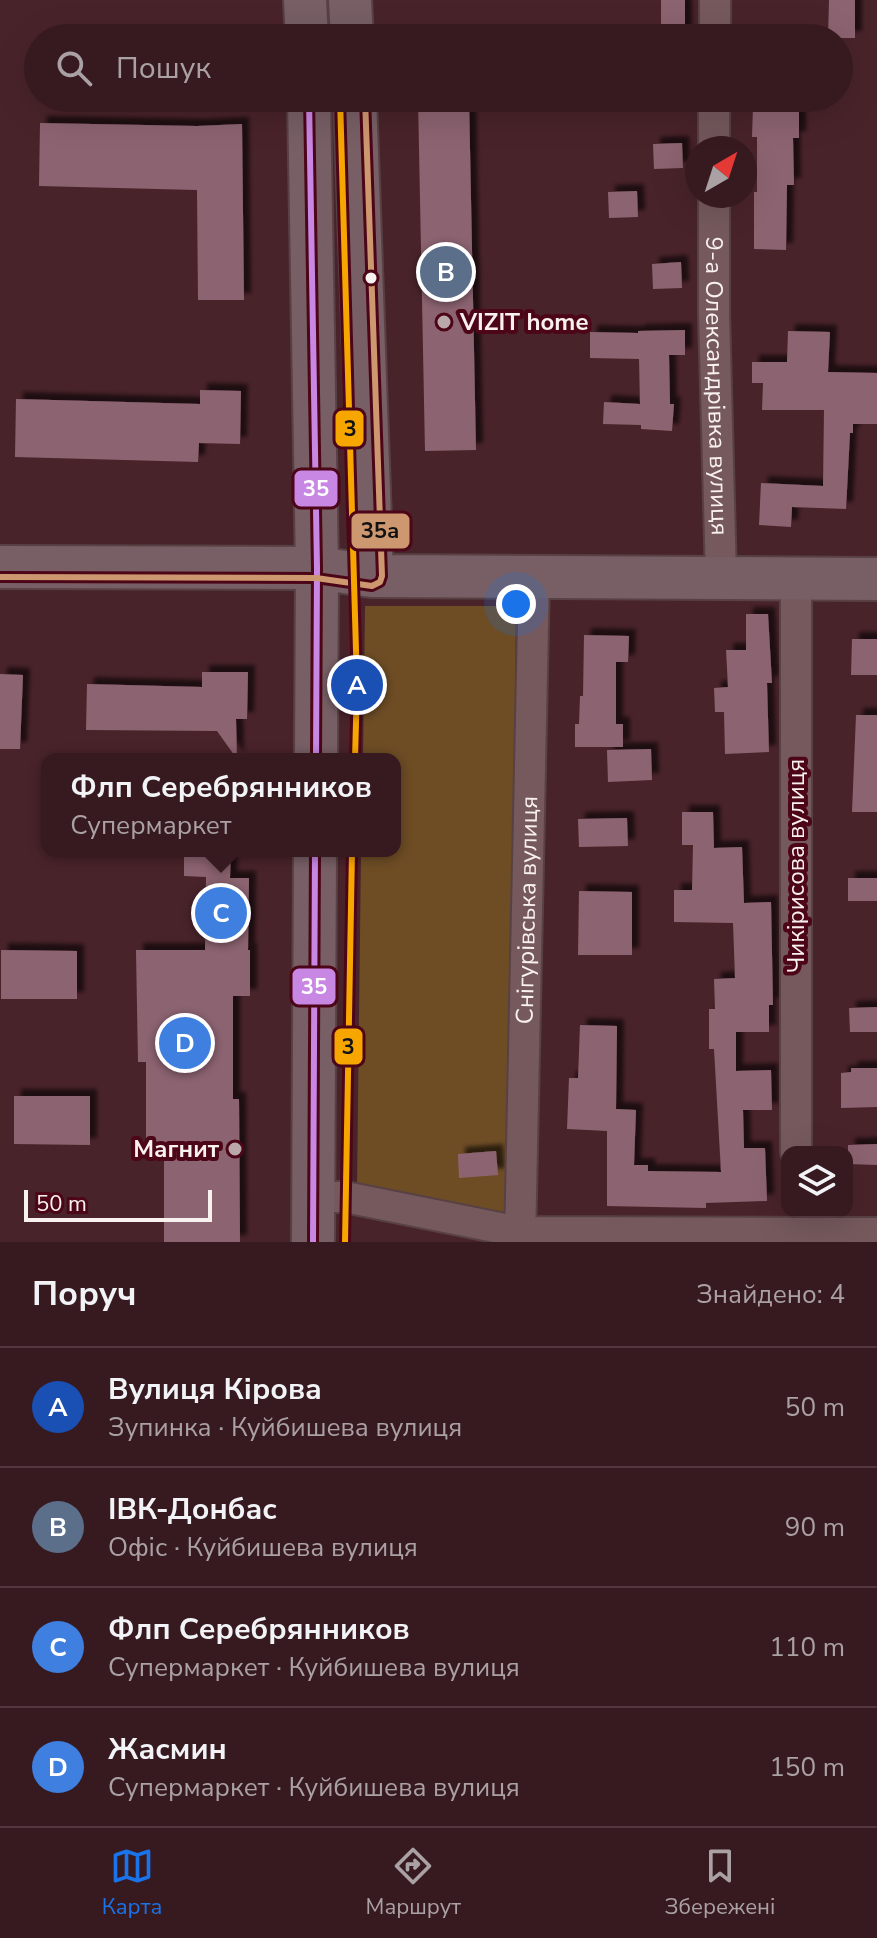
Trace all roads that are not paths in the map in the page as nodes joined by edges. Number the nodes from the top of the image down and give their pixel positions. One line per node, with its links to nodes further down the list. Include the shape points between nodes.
1 (305, 0): 4 (main road)
2 (350, 0): 5 (main road)
3 (715, 0): 6 (street)
4 (306, 24)
5 (351, 24)
6 (715, 24)
7 (309, 112): 13 (main road)
8 (355, 112): 14 (main road)
9 (714, 112): 10 (street)
10 (714, 136)
11 (714, 208): 16 (street, 9-а Олександрівка вулиця)
12 (0, 567): 13 (main road)
13 (317, 568): 14 (main road); 19 (main road)
14 (372, 576): 15 (main road)
15 (534, 577): 16 (main road); 25 (street, Снігурівська вулиця)
16 (721, 577): 17 (main road)
17 (796, 579): 18 (main road); 21 (street, Чикірисова вулиця)
18 (877, 579)
19 (316, 753)
20 (315, 857): 22 (main road)
21 (796, 1146)
22 (314, 1197): 25 (street, via 345,1197); 26 (main road)
23 (796, 1229): 24 (street); 25 (street)
24 (877, 1233)
25 (520, 1237)
26 (313, 1242)

